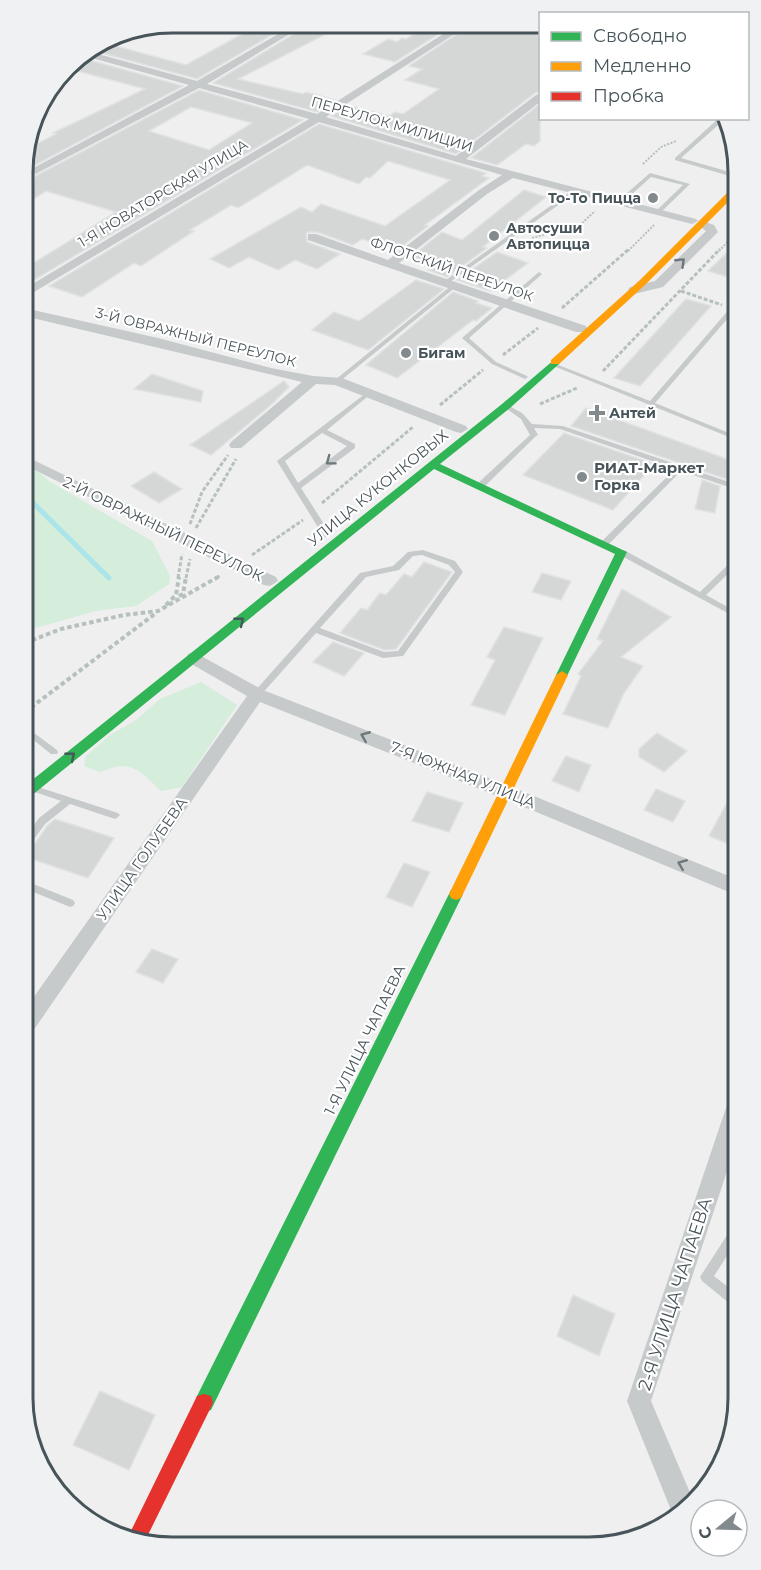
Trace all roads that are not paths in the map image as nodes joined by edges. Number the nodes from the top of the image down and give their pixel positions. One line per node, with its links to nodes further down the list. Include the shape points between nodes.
1 (287, 33): 4 (street)
2 (452, 33): 6 (street, 1-Я НОВАТОРСКАЯ УЛИЦА)
3 (95, 56): 4 (street, ПЕРЕУЛОК МИЛИЦИИ)
4 (196, 86): 6 (street, ПЕРЕУЛОК МИЛИЦИИ); 9 (street)
5 (539, 98): 8 (street)
6 (318, 118): 8 (street, ПЕРЕУЛОК МИЛИЦИИ); 22 (street, 1-Я НОВАТОРСКАЯ УЛИЦА)
7 (719, 122): 11 (lane, via 677,159)
8 (458, 160): 10 (street, ПЕРЕУЛОК МИЛИЦИИ)
9 (33, 172)
10 (513, 173): 13 (street, ПЕРЕУЛОК МИЛИЦИИ); 19 (street)
11 (728, 173)
12 (728, 187): 17 (main road, УЛИЦА КУКОНКОВЫХ)
13 (575, 191): 15 (street, ПЕРЕУЛОК МИЛИЦИИ); 21 (lane)
14 (728, 196): 17 (main road, УЛИЦА КУКОНКОВЫХ)
15 (620, 202): 16 (street, ПЕРЕУЛОК МИЛИЦИИ); 16 (lane, via 650,175 687,184)
16 (658, 212): 17 (street, ПЕРЕУЛОК МИЛИЦИИ)
17 (698, 222): 26 (main road, УЛИЦА КУКОНКОВЫХ); 27 (main road, УЛИЦА КУКОНКОВЫХ, one-way to 17, via 634,290)
18 (312, 237): 19 (street, ФЛОТСКИЙ ПЕРЕУЛОК)
19 (390, 264): 21 (street, ФЛОТСКИЙ ПЕРЕУЛОК)
20 (539, 274): 23 (lane)
21 (449, 285): 23 (street, ФЛОТСКИЙ ПЕРЕУЛОК); 30 (lane)
22 (33, 289)
23 (504, 304): 26 (street, ФЛОТСКИЙ ПЕРЕУЛОК); 28 (lane, via 465,338 494,363)
24 (33, 314): 29 (street, 3-Й ОВРАЖНЫЙ ПЕРЕУЛОК)
25 (728, 314): 32 (lane)
26 (581, 329): 28 (main road, УЛИЦА КУКОНКОВЫХ)
27 (554, 365): 32 (lane); 33 (main road, УЛИЦА КУКОНКОВЫХ)
28 (525, 377): 35 (main road, УЛИЦА КУКОНКОВЫХ)
29 (313, 380): 30 (street, 3-Й ОВРАЖНЫЙ ПЕРЕУЛОК); 38 (street)
30 (336, 381): 31 (street, 3-Й ОВРАЖНЫЙ ПЕРЕУЛОК)
31 (370, 392): 35 (street, 3-Й ОВРАЖНЫЙ ПЕРЕУЛОК); 36 (lane)
32 (652, 403): 37 (lane)
33 (506, 406): 34 (lane); 40 (main road, УЛИЦА КУКОНКОВЫХ)
34 (531, 426): 41 (lane, via 561,427); 43 (lane, via 534,435)
35 (461, 429): 45 (main road, УЛИЦА КУКОНКОВЫХ)
36 (322, 430): 44 (lane, via 281,461); 44 (lane, one-way to 44, via 352,446)
37 (728, 435)
38 (236, 451)
39 (33, 464): 49 (street, 2-Й ОВРАЖНЫЙ ПЕРЕУЛОК)
40 (433, 465): 43 (main road); 53 (main road, УЛИЦА КУКОНКОВЫХ, one-way to 40)
41 (680, 468): 42 (lane); 46 (lane)
42 (728, 485)
43 (480, 486): 46 (main road)
44 (297, 487): 45 (lane)
45 (327, 535): 49 (main road, УЛИЦА КУКОНКОВЫХ)
46 (604, 544): 47 (main road)
47 (621, 552): 50 (lane); 60 (main road, 1-Я УЛИЦА ЧАПАЕВА)
48 (728, 570): 50 (lane)
49 (270, 581): 56 (main road, УЛИЦА КУКОНКОВЫХ)
50 (701, 595): 51 (lane)
51 (728, 610)
52 (316, 630): 52 (lane, via 363,575 396,568 411,554 423,552 452,562 459,572 400,654 383,655); 54 (lane)
53 (194, 658): 54 (street, 7-Я ЮЖНАЯ УЛИЦА); 58 (main road, УЛИЦА КУКОНКОВЫХ, one-way to 53)
54 (257, 694): 60 (street, 7-Я ЮЖНАЯ УЛИЦА, one-way to 54); 67 (street, УЛИЦА ГОЛУБЕВА)
55 (33, 736): 56 (lane)
56 (54, 752): 57 (main road, УЛИЦА КУКОНКОВЫХ)
57 (33, 768)
58 (33, 787)
59 (33, 791): 61 (lane)
60 (506, 792): 64 (street, 7-Я ЮЖНАЯ УЛИЦА, one-way to 60); 72 (main road, 1-Я УЛИЦА ЧАПАЕВА)
61 (69, 800): 62 (lane); 63 (lane)
62 (115, 815)
63 (33, 833)
64 (728, 884)
65 (33, 888): 66 (lane)
66 (70, 903)
67 (33, 1015)
68 (728, 1135): 71 (street, 2-Я УЛИЦА ЧАПАЕВА, via 639,1401)
69 (728, 1245): 70 (lane, via 706,1277)
70 (728, 1295)
71 (680, 1503)
72 (140, 1533)

